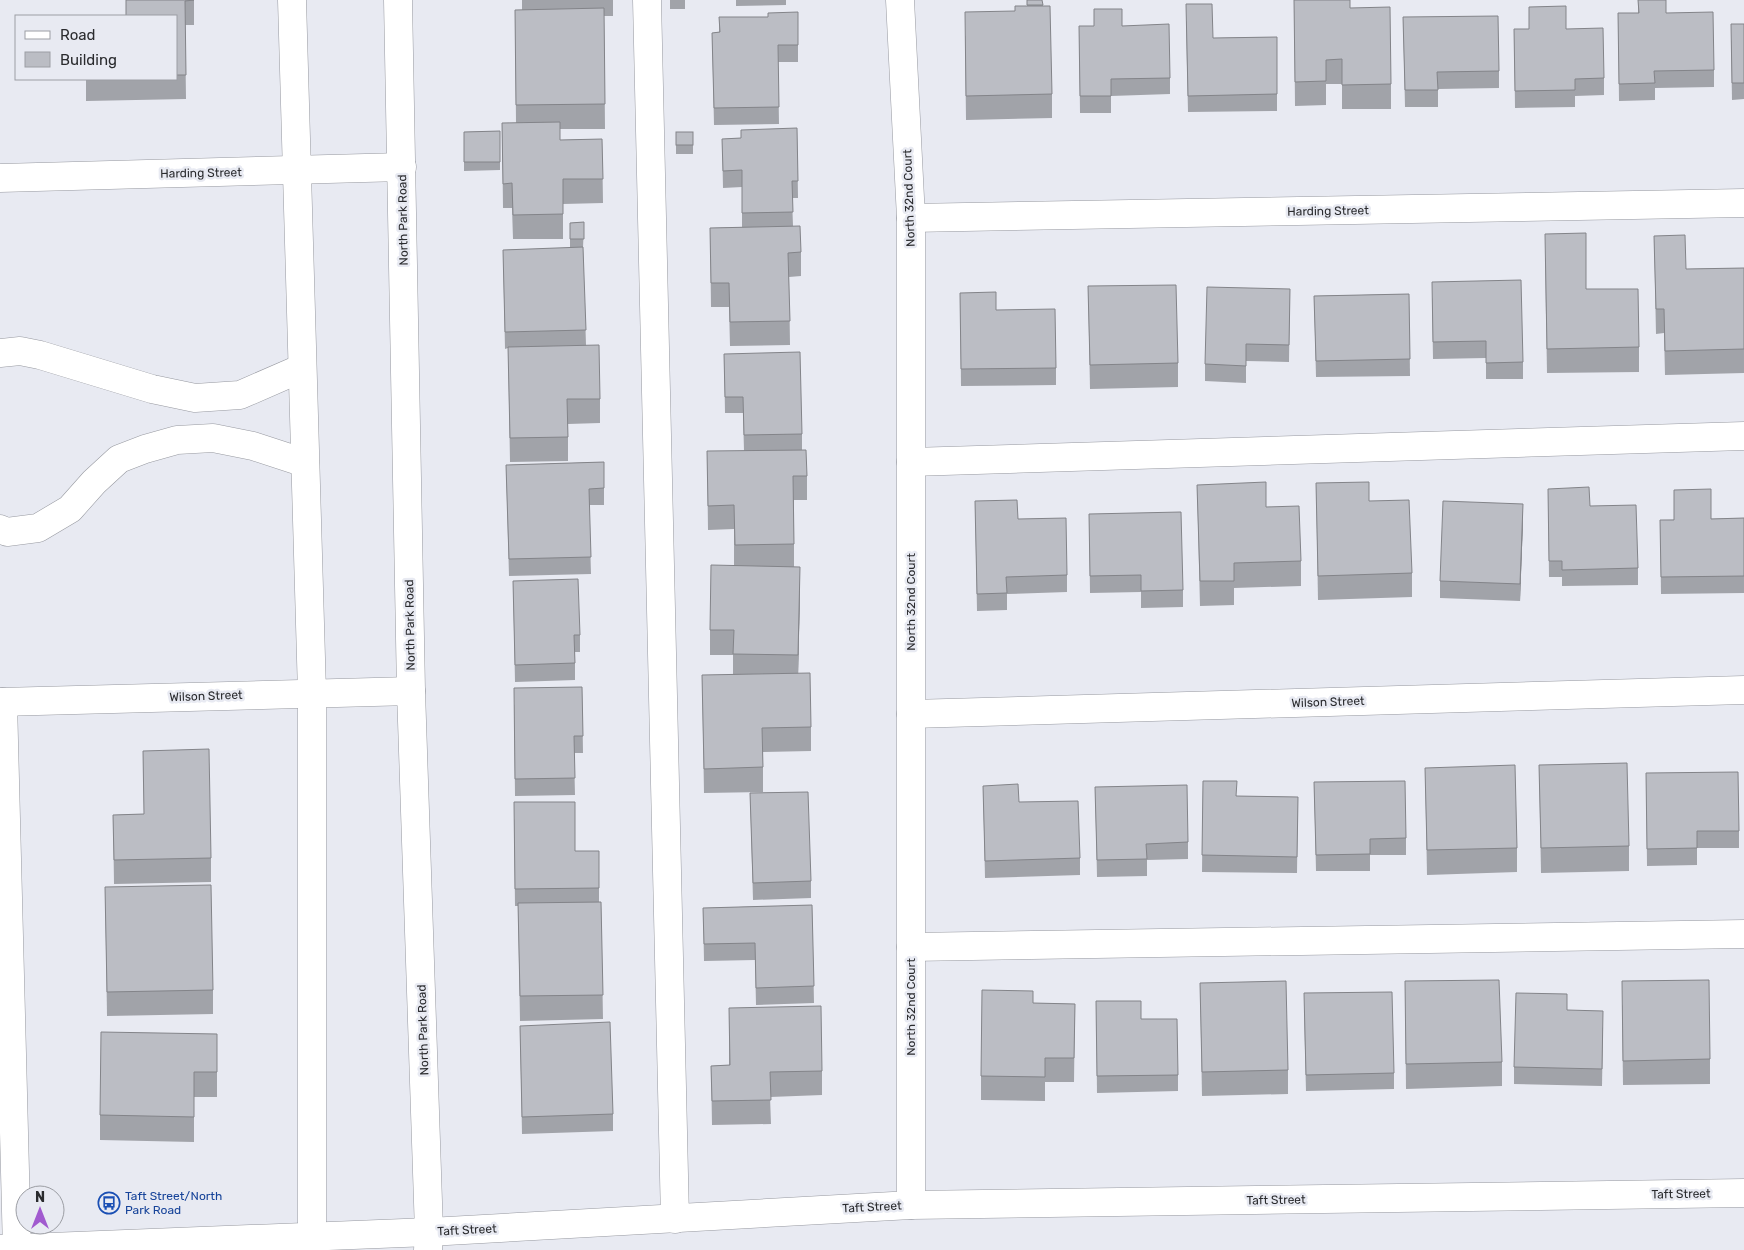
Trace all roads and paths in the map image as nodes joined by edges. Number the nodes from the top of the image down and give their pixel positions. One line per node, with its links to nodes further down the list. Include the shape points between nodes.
1 (292, 0): 6 (street)
2 (398, 0): 5 (street, North Park Road)
3 (647, 0): 26 (street)
4 (900, 0): 9 (street, North 32nd Court)
5 (402, 167): 6 (street, Harding Street); 17 (street, North Park Road)
6 (296, 171): 7 (street, Harding Street); 11 (street)
7 (0, 178)
8 (1744, 203): 9 (street, Harding Street)
9 (911, 218): 13 (street, North 32nd Court)
10 (0, 353): 11 (street, via 20,351 40,355 152,389 195,398 240,395)
11 (302, 368): 14 (street)
12 (1744, 436): 13 (street)
13 (911, 462): 20 (street, North 32nd Court)
14 (304, 463): 15 (street, via 253,446 213,438 177,440 119,459 70,509 38,528 7,532); 18 (street)
15 (0, 529)
16 (1744, 690): 20 (street, Wilson Street)
17 (412, 691): 18 (street, Wilson Street); 27 (street, North Park Road)
18 (312, 693): 19 (street, Wilson Street); 28 (street)
19 (2, 702): 23 (street)
20 (911, 714): 22 (street, North 32nd Court)
21 (1744, 934): 22 (street)
22 (911, 947): 25 (street, North 32nd Court)
23 (5, 964): 29 (street)
24 (1744, 1193): 25 (street, Taft Street)
25 (911, 1205): 26 (street, Taft Street)
26 (675, 1219): 27 (street, Taft Street)
27 (429, 1241): 28 (street, Taft Street)
28 (312, 1243): 29 (street, Taft Street)
29 (11, 1249)

